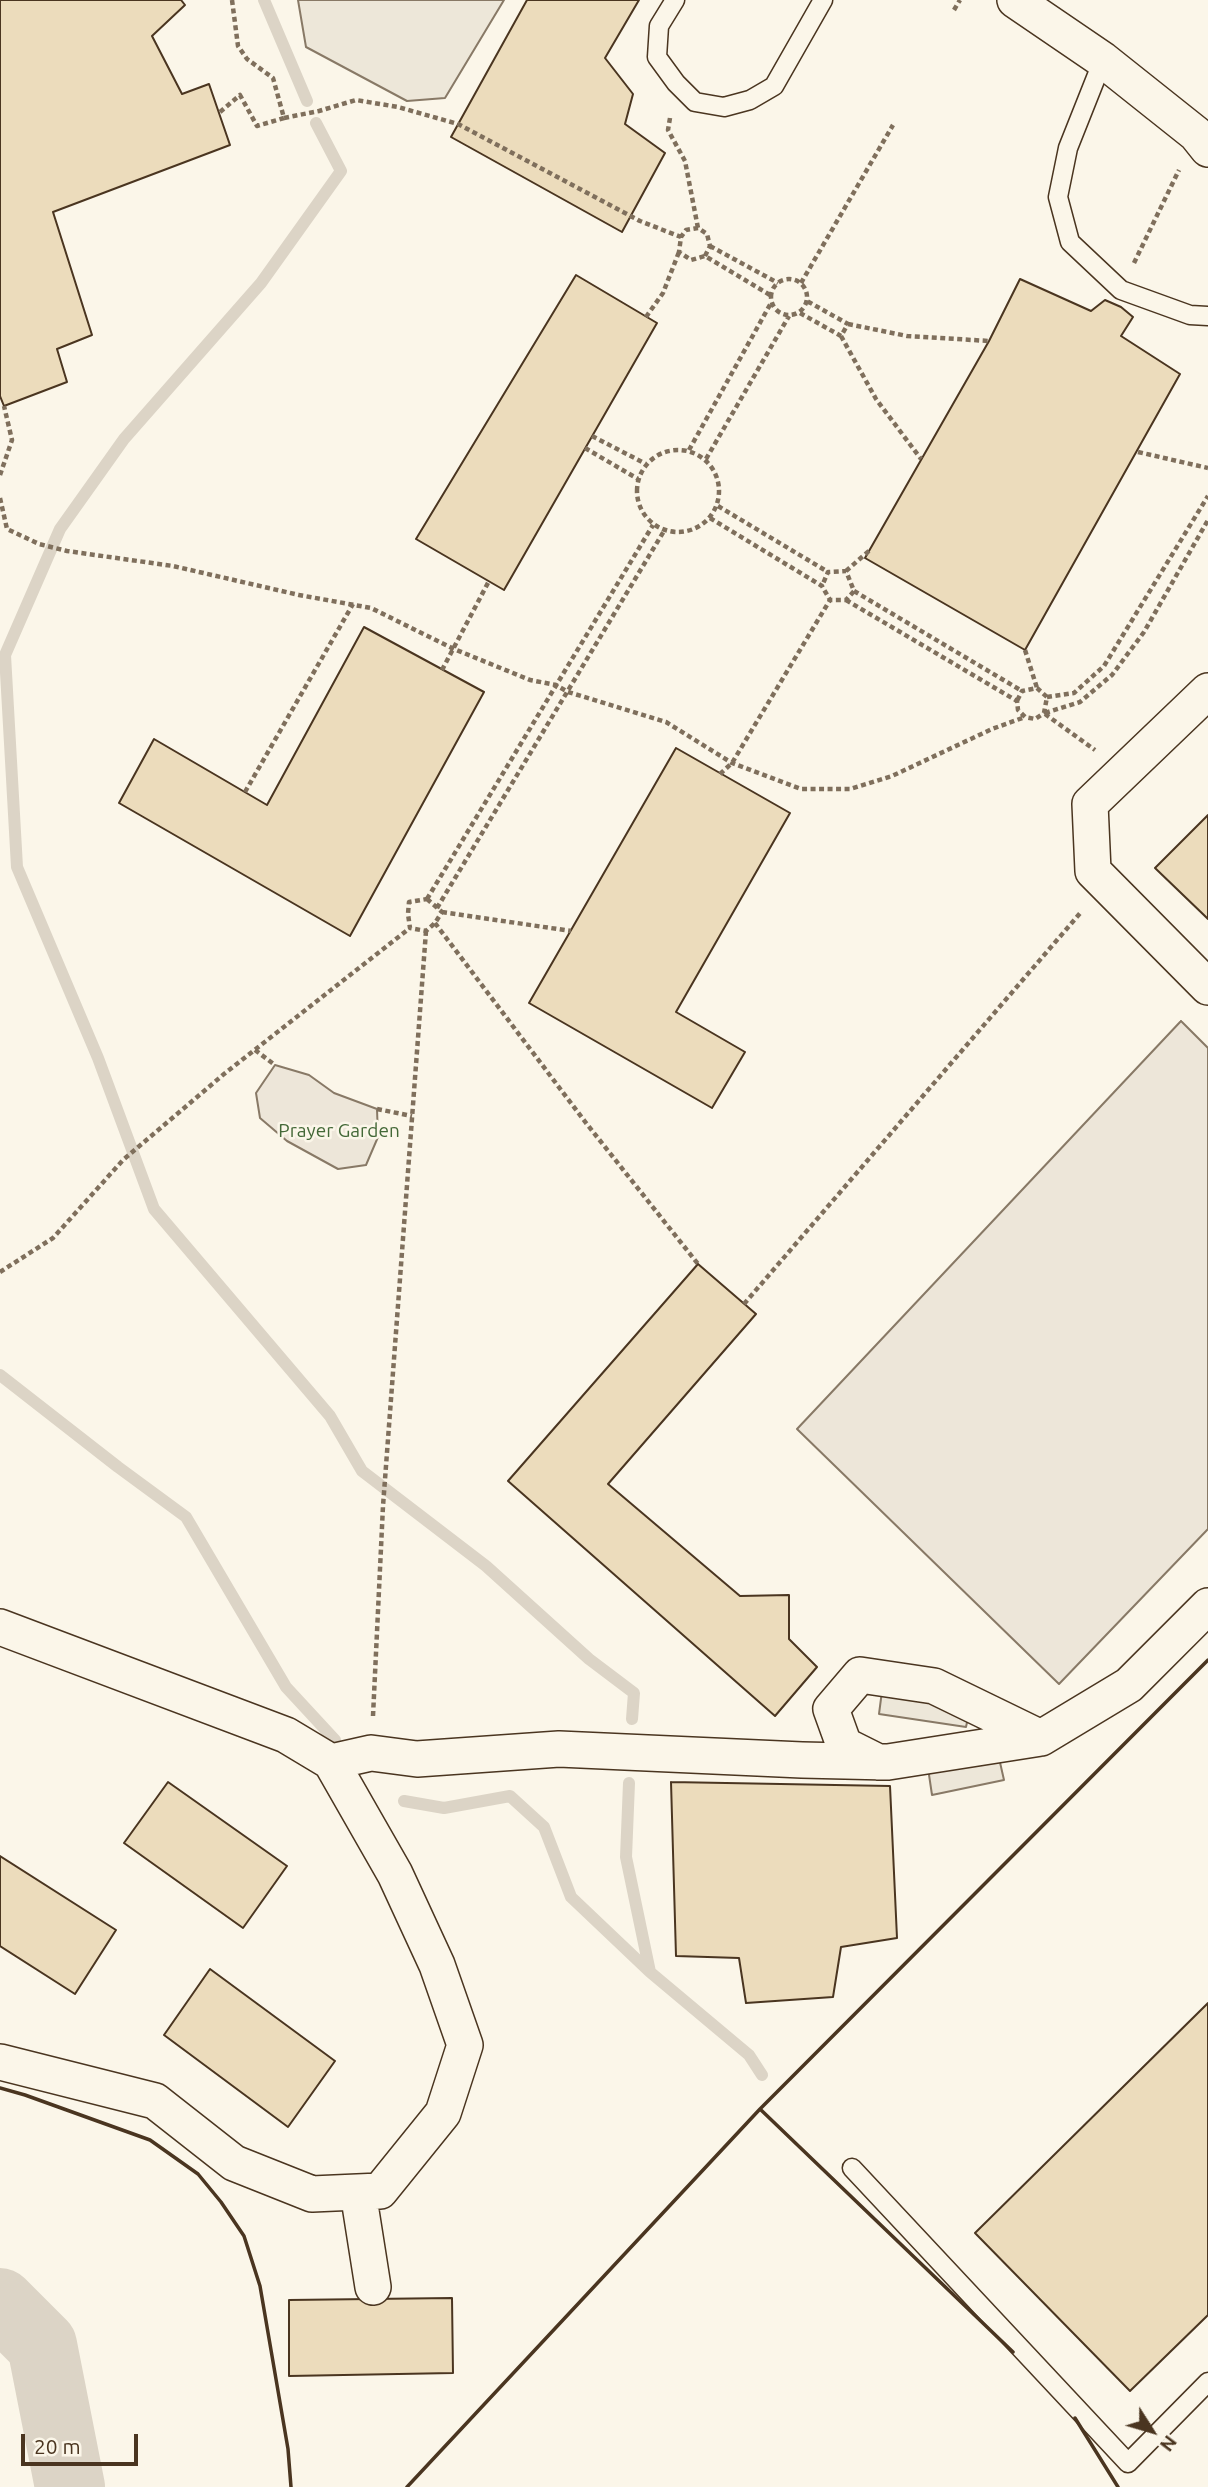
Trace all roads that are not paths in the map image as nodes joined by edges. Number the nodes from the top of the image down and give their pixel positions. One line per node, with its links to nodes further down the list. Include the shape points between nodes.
1 (675, 0): 2 (lane, via 659,26 657,57 695,102 724,107 750,100 774,86)
2 (823, 0)
3 (1016, 0): 4 (street)
4 (1103, 60): 5 (street); 6 (lane, via 1068,148 1058,197 1070,242 1121,290 1190,315)
5 (1202, 141)
6 (1208, 316)
7 (1208, 691): 8 (street, via 1090,804 1093,871)
8 (1208, 987)
9 (1208, 1606): 11 (street, via 1129,1685)
10 (0, 1627): 12 (street, via 286,1735)
11 (1041, 1738): 13 (street); 13 (street, via 934,1686 860,1675 831,1709 844,1745)
12 (331, 1762): 13 (street, via 371,1753 417,1759 558,1749); 16 (street, via 395,1874 437,1965 465,2045 443,2113 380,2191)
13 (878, 1762)
14 (0, 2062): 16 (street, via 155,2101 234,2163 312,2194)
15 (852, 2168): 18 (lane, via 1128,2463)
16 (358, 2192): 17 (street)
17 (373, 2287)
18 (1208, 2382)

